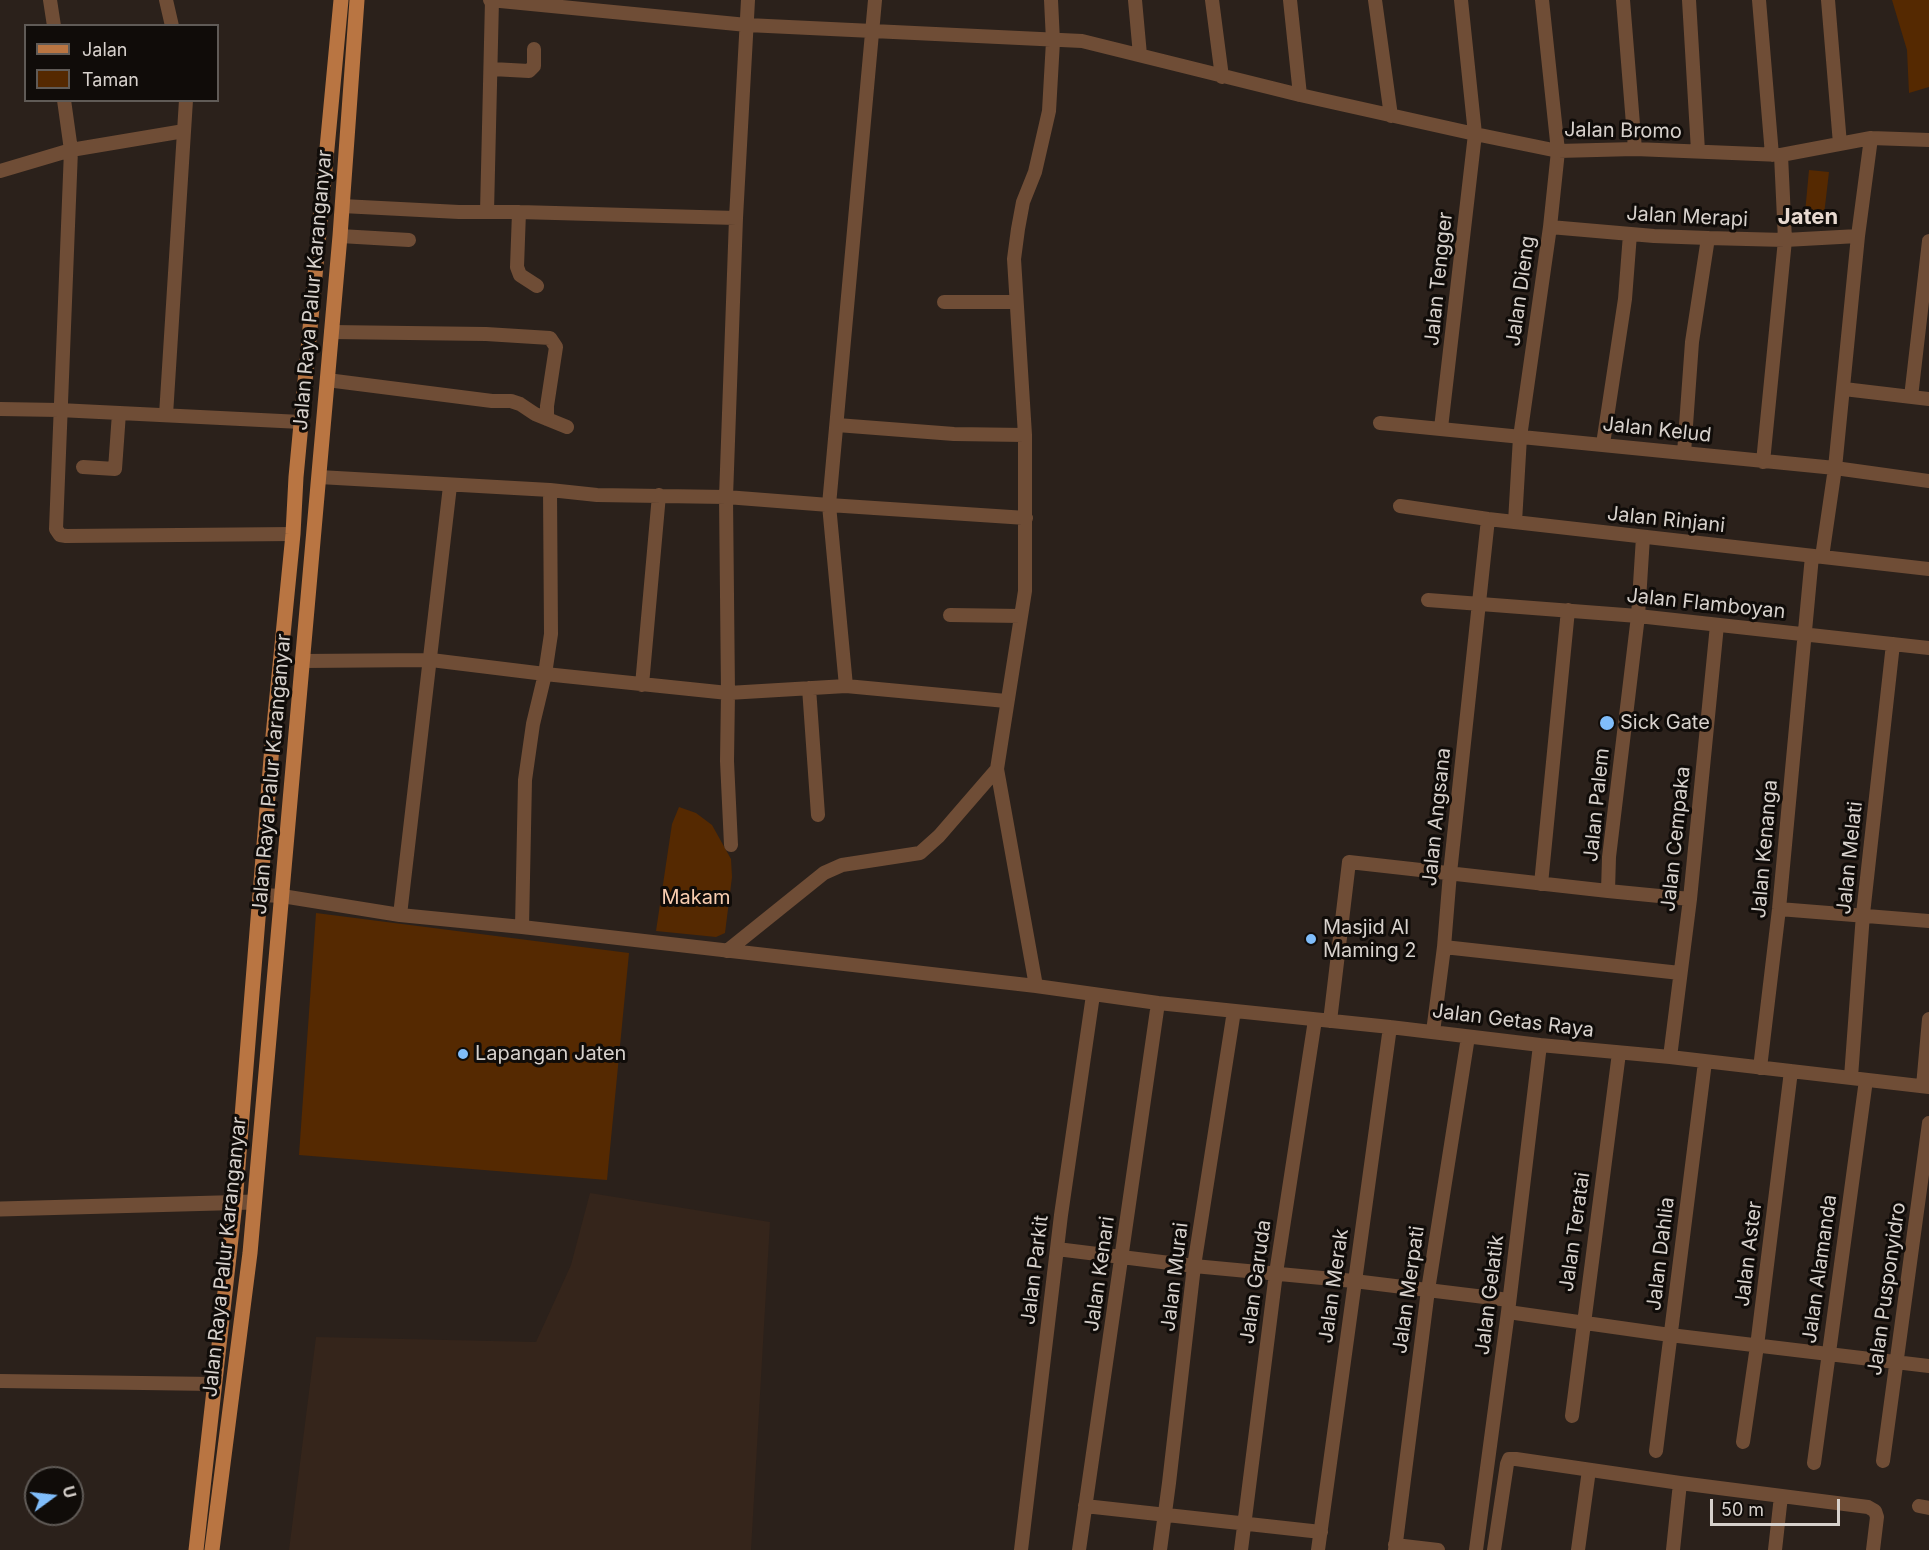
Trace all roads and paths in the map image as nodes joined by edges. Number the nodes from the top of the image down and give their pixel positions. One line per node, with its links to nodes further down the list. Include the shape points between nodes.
1 (50, 0): 20 (street)
2 (166, 0): 21 (street)
3 (341, 0): 59 (main road, Jalan Raya Palur Karanganyar)
4 (357, 0): 44 (main road, Jalan Raya Palur Karanganyar)
5 (491, 0): 19 (street, Jalan Bromo); 27 (street)
6 (748, 0): 22 (street)
7 (875, 0): 23 (street)
8 (1051, 0): 24 (street)
9 (1135, 0): 26 (street)
10 (1212, 0): 28 (street)
11 (1290, 0): 29 (street)
12 (1375, 0): 32 (street)
13 (1461, 0): 34 (street, Jalan Tengger)
14 (1542, 0): 40 (street, Jalan Dieng)
15 (1623, 0): 38 (street)
16 (1689, 0): 41 (street)
17 (1759, 0): 42 (street)
18 (1828, 0): 37 (street)
19 (606, 6): 22 (street, Jalan Bromo)
20 (54, 24)
21 (172, 24)
22 (747, 25): 23 (street, Jalan Bromo); 47 (street)
23 (873, 30): 24 (street, Jalan Bromo); 74 (street)
24 (1053, 40): 26 (street, Jalan Bromo, via 1082,41); 58 (street, via 1049,111 1017,229)
25 (534, 49): 27 (street, via 534,66 529,71)
26 (1140, 55): 28 (street, Jalan Bromo)
27 (492, 69): 45 (street)
28 (1222, 77): 29 (street, Jalan Bromo)
29 (1300, 95): 32 (street, Jalan Bromo)
30 (64, 102): 39 (street)
31 (186, 102): 33 (street)
32 (1391, 116): 34 (street, Jalan Bromo)
33 (184, 130): 39 (street); 69 (street)
34 (1474, 134): 40 (street, Jalan Bromo); 76 (street, Jalan Tengger)
35 (1871, 138): 36 (street, Jalan Bromo); 37 (street, Jalan Bromo); 51 (street, Jalan Kenanga)
36 (1929, 140)
37 (1840, 144): 42 (street, Jalan Bromo)
38 (1635, 149): 40 (street, Jalan Bromo); 41 (street, Jalan Bromo)
39 (71, 150): 43 (street); 67 (street)
40 (1558, 151): 48 (street, Jalan Dieng)
41 (1698, 151): 42 (street, Jalan Bromo)
42 (1777, 155): 54 (street)
43 (0, 171)
44 (342, 206): 45 (street); 50 (main road, Jalan Raya Palur Karanganyar)
45 (487, 212): 46 (street)
46 (519, 212): 47 (street); 56 (street, via 517,267 520,276)
47 (736, 218): 90 (street)
48 (1550, 227): 49 (street, Jalan Merapi); 78 (street, Jalan Dieng)
49 (1630, 234): 52 (street, Jalan Merapi); 79 (street, via 1625,299)
50 (340, 236): 53 (street); 60 (main road, Jalan Raya Palur Karanganyar)
51 (1858, 236): 54 (street, Jalan Merapi); 63 (street, Jalan Kenanga)
52 (1708, 238): 54 (street, Jalan Merapi); 80 (street, via 1692,342)
53 (409, 240)
54 (1785, 240): 81 (street)
55 (1929, 241): 64 (street)
56 (537, 286)
57 (944, 302): 58 (street)
58 (1016, 302): 77 (street)
59 (311, 331): 60 (main road); 61 (main road, Jalan Raya Palur Karanganyar)
60 (331, 332): 62 (main road, Jalan Raya Palur Karanganyar); 70 (street, via 550,338 556,347)
61 (307, 378): 62 (main road); 71 (main road, Jalan Raya Palur Karanganyar)
62 (327, 380): 70 (street, via 511,401); 72 (main road, Jalan Raya Palur Karanganyar)
63 (1844, 389): 64 (street); 83 (street, Jalan Kenanga)
64 (1911, 397): 65 (street)
65 (1929, 399)
66 (0, 409): 67 (street)
67 (59, 410): 68 (street); 96 (street, via 56,529 60,535)
68 (119, 413): 69 (street); 82 (street, via 115,469)
69 (166, 415): 71 (street)
70 (547, 419): 75 (street)
71 (291, 422): 72 (main road); 84 (main road, Jalan Raya Palur Karanganyar)
72 (323, 423): 85 (main road, Jalan Raya Palur Karanganyar)
73 (1380, 423): 76 (street, Jalan Kelud)
74 (837, 425): 77 (street); 91 (street)
75 (567, 427)
76 (1442, 428): 78 (street, Jalan Kelud)
77 (1025, 435): 93 (street)
78 (1520, 437): 79 (street, Jalan Kelud); 95 (street, Jalan Dieng)
79 (1603, 444): 80 (street, Jalan Kelud)
80 (1684, 453): 81 (street, Jalan Kelud)
81 (1763, 462): 83 (street, Jalan Kelud)
82 (83, 467)
83 (1835, 468): 86 (street, Jalan Kelud); 98 (street, Jalan Kenanga)
84 (296, 477): 85 (main road); 96 (main road, Jalan Raya Palur Karanganyar)
85 (319, 477): 87 (street); 111 (main road, Jalan Raya Palur Karanganyar)
86 (1929, 481)
87 (450, 486): 88 (street); 110 (street)
88 (550, 490): 89 (street); 112 (street, via 551,634)
89 (659, 495): 90 (street); 113 (street)
90 (726, 496): 91 (street); 116 (street)
91 (830, 505): 93 (street); 114 (street)
92 (1400, 506): 94 (street, Jalan Rinjani)
93 (1026, 518): 104 (street)
94 (1488, 519): 95 (street, Jalan Rinjani); 101 (street, Jalan Angsana)
95 (1515, 522): 97 (street, Jalan Rinjani)
96 (293, 534): 124 (main road, Jalan Raya Palur Karanganyar)
97 (1643, 537): 98 (street, Jalan Rinjani); 105 (street, Jalan Palem)
98 (1817, 557): 99 (street, Jalan Rinjani); 107 (street, Jalan Kenanga)
99 (1929, 569)
100 (1428, 600): 101 (street, Jalan Flamboyan)
101 (1478, 606): 102 (street, Jalan Flamboyan); 121 (street, Jalan Angsana)
102 (1568, 610): 105 (street, Jalan Flamboyan); 122 (street)
103 (950, 615): 104 (street)
104 (1021, 616): 117 (street)
105 (1638, 616): 106 (street, Jalan Flamboyan); 123 (street, Jalan Palem)
106 (1717, 624): 107 (street, Jalan Flamboyan); 126 (street, Jalan Cempaka)
107 (1804, 633): 108 (street, Jalan Flamboyan); 127 (street, Jalan Kenanga)
108 (1893, 644): 109 (street, Jalan Flamboyan); 128 (street, Jalan Melati)
109 (1929, 648)
110 (431, 660): 111 (street); 112 (street); 129 (street)
111 (303, 661): 125 (main road, Jalan Raya Palur Karanganyar)
112 (545, 674): 113 (street); 131 (street, via 525,780)
113 (642, 685): 116 (street)
114 (846, 686): 115 (street); 117 (street)
115 (809, 688): 116 (street); 119 (street)
116 (728, 693): 120 (street)
117 (1006, 700): 118 (street)
118 (997, 769): 133 (street, via 920,853 842,865 824,873); 135 (street)
119 (818, 815)
120 (730, 845)
121 (1450, 873): 122 (street); 132 (street, Jalan Angsana); 141 (street, via 1349,862)
122 (1541, 884): 123 (street)
123 (1608, 891): 126 (street)
124 (261, 895): 125 (street, Jalan Getas Raya); 156 (main road, Jalan Raya Palur Karanganyar)
125 (282, 896): 129 (street, Jalan Getas Raya); 155 (main road, Jalan Raya Palur Karanganyar)
126 (1690, 899): 134 (street, Jalan Cempaka)
127 (1779, 909): 128 (street); 149 (street, Jalan Kenanga)
128 (1863, 914): 130 (street); 151 (street, Jalan Melati)
129 (400, 915): 131 (street, Jalan Getas Raya)
130 (1929, 921)
131 (522, 927): 133 (street, Jalan Getas Raya)
132 (1444, 947): 134 (street); 143 (street, Jalan Angsana)
133 (728, 951): 135 (street, Jalan Getas Raya)
134 (1680, 973): 147 (street, Jalan Cempaka)
135 (1036, 986): 136 (street, Jalan Getas Raya)
136 (1093, 995): 137 (street, Jalan Getas Raya); 158 (street, Jalan Parkit)
137 (1158, 1003): 138 (street, Jalan Getas Raya); 159 (street, Jalan Kenari)
138 (1234, 1011): 140 (street, Jalan Getas Raya); 160 (street, Jalan Murai)
139 (1929, 1019): 153 (street)
140 (1315, 1020): 141 (street, Jalan Getas Raya); 161 (street, Jalan Garuda)
141 (1330, 1022): 142 (street, Jalan Getas Raya)
142 (1390, 1027): 143 (street, Jalan Getas Raya); 162 (street, Jalan Merak)
143 (1433, 1032): 144 (street, Jalan Getas Raya)
144 (1468, 1037): 145 (street, Jalan Getas Raya); 163 (street, Jalan Merpati)
145 (1540, 1045): 146 (street, Jalan Getas Raya); 164 (street, Jalan Gelatik)
146 (1619, 1053): 147 (street, Jalan Getas Raya); 165 (street, Jalan Teratai)
147 (1670, 1057): 148 (street, Jalan Getas Raya)
148 (1705, 1062): 149 (street, Jalan Getas Raya); 166 (street, Jalan Dahlia)
149 (1760, 1068): 150 (street, Jalan Getas Raya)
150 (1791, 1071): 151 (street, Jalan Getas Raya); 167 (street, Jalan Aster)
151 (1851, 1077): 152 (street, Jalan Getas Raya)
152 (1866, 1080): 153 (street, Jalan Getas Raya); 168 (street, Jalan Alamanda)
153 (1926, 1087)
154 (1929, 1123): 169 (street, Jalan Pusponyidro)
155 (254, 1202): 156 (street); 187 (main road, Jalan Raya Palur Karanganyar)
156 (223, 1203): 157 (street); 172 (main road, Jalan Raya Palur Karanganyar)
157 (0, 1209)
158 (1057, 1249): 159 (street); 188 (street, Jalan Parkit)
159 (1123, 1257): 160 (street); 181 (street, Jalan Kenari)
160 (1194, 1266): 161 (street); 182 (street, Jalan Murai)
161 (1276, 1272): 162 (street); 183 (street, Jalan Garuda)
162 (1354, 1281): 163 (street); 184 (street, Jalan Merak)
163 (1428, 1290): 164 (street); 185 (street, Jalan Merpati)
164 (1509, 1306): 165 (street); 194 (street, Jalan Gelatik)
165 (1583, 1323): 166 (street); 173 (street, Jalan Teratai)
166 (1670, 1335): 167 (street); 175 (street, Jalan Dahlia)
167 (1757, 1346): 168 (street); 174 (street, Jalan Aster)
168 (1828, 1353): 169 (street); 177 (street, Jalan Alamanda)
169 (1897, 1362): 170 (street); 176 (street, Jalan Pusponyidro)
170 (1929, 1366)
171 (0, 1381): 172 (street)
172 (201, 1384): 186 (main road, Jalan Raya Palur Karanganyar)
173 (1572, 1416)
174 (1743, 1442)
175 (1656, 1451)
176 (1883, 1461)
177 (1814, 1463)
178 (1589, 1470): 179 (street); 195 (street, via 1509,1460); 196 (street)
179 (1680, 1483): 180 (street); 197 (street)
180 (1781, 1496): 198 (street); 199 (street, via 1875,1511)
181 (1085, 1506): 182 (street); 189 (street, Jalan Kenari)
182 (1165, 1514): 183 (street); 190 (street, Jalan Murai)
183 (1244, 1525): 184 (street); 191 (street, Jalan Garuda)
184 (1320, 1532): 192 (street, Jalan Merak)
185 (1395, 1547): 193 (street)
186 (196, 1550)
187 (212, 1550)
188 (1021, 1550)
189 (1079, 1550)
190 (1160, 1550)
191 (1241, 1550)
192 (1318, 1550)
193 (1438, 1550)
194 (1476, 1550)
195 (1494, 1550)
196 (1578, 1550)
197 (1673, 1550)
198 (1774, 1550)
199 (1873, 1550)

